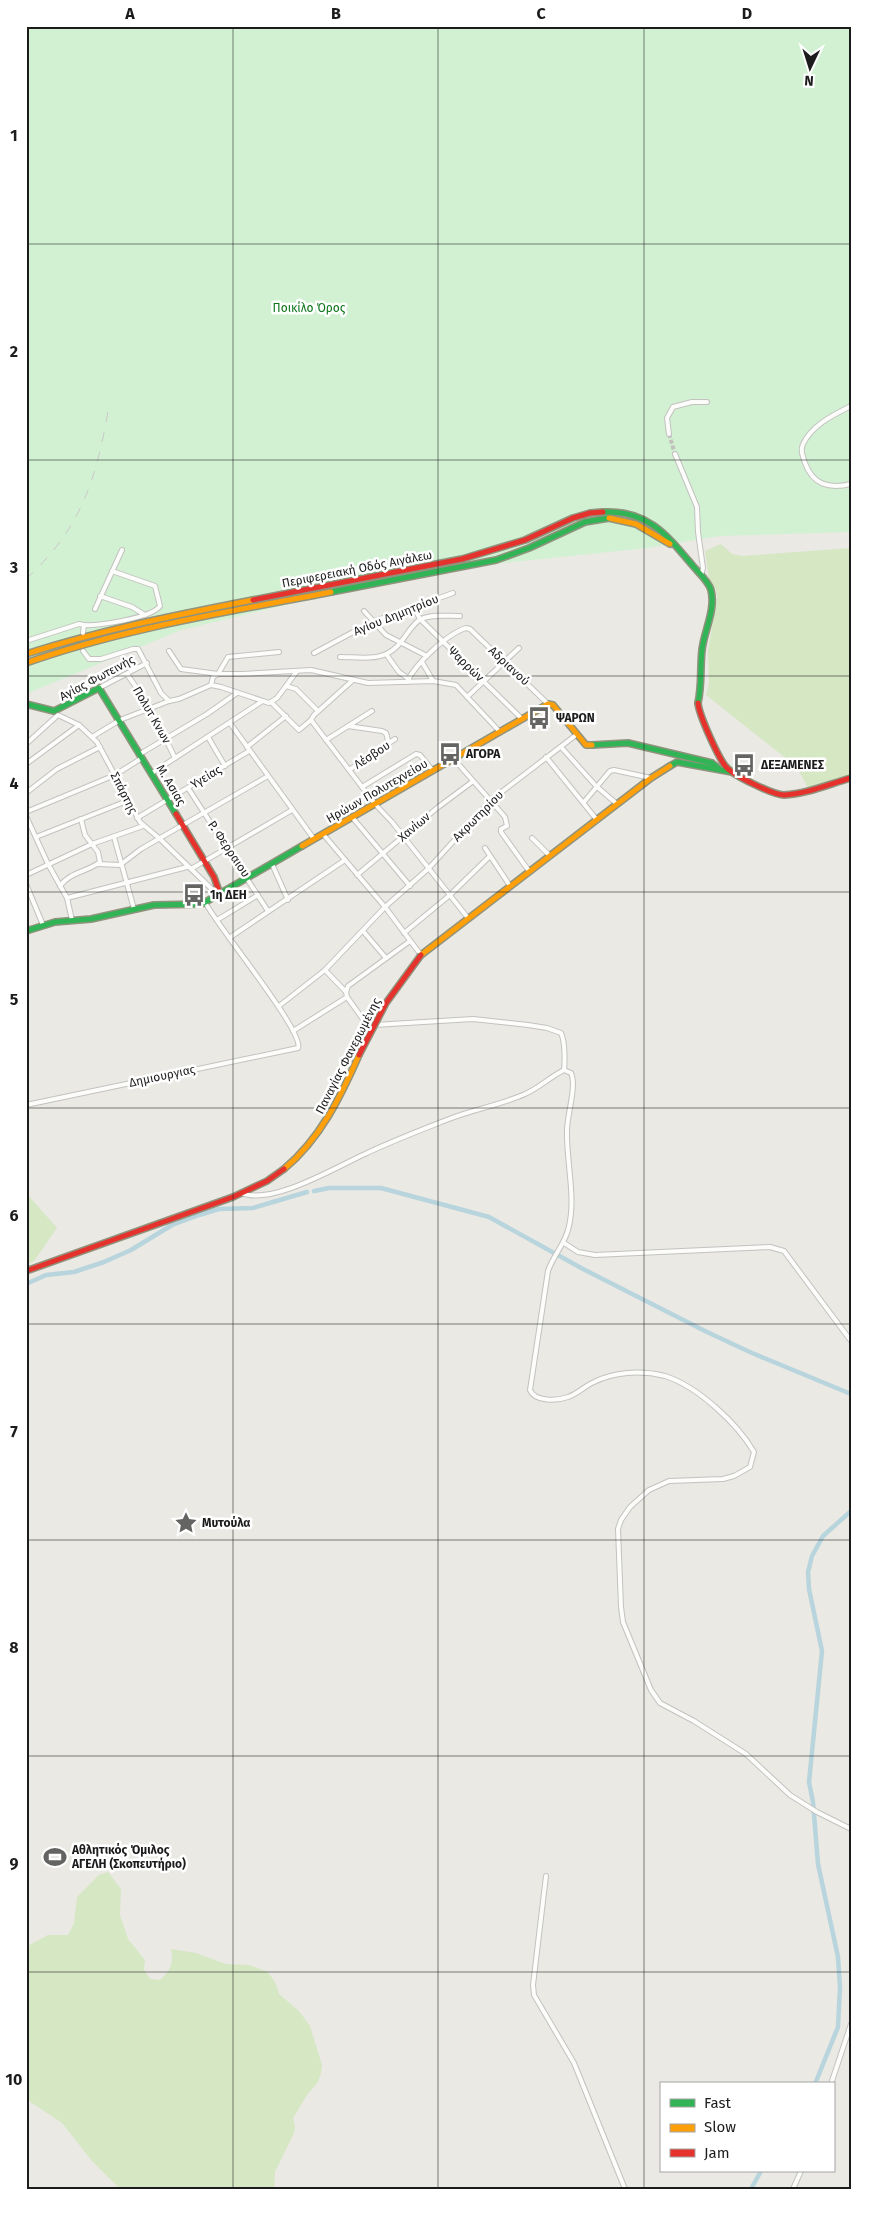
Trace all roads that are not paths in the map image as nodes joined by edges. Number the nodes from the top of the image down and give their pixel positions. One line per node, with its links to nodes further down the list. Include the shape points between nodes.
1 (707, 402): 3 (street, via 673,407 667,418)
2 (851, 406): 5 (street, via 824,421 802,449 808,471 819,483 827,486)
3 (669, 434)
4 (674, 454): 9 (street, via 697,507)
5 (851, 484)
6 (678, 549): 9 (main road, Περιφερειακή Οδός Αιγάλεω); 29 (main road, Περιφερειακή Οδός Αιγάλεω, via 666,535 645,520 616,512 590,513 525,540 473,556 128,625); 35 (main road, Περιφερειακή Οδός Αιγάλεω, via 640,525 598,519 494,561 186,620 93,642)
7 (122, 550): 8 (street)
8 (112, 571): 11 (street); 15 (street, via 155,586 160,606)
9 (702, 575): 85 (main road, Περιφερειακή Οδός Αιγάλεω, via 711,588 713,602 702,650 699,712 720,760)
10 (453, 593): 12 (street, Αγίου Δημητρίου)
11 (100, 596): 13 (street); 15 (street)
12 (413, 606): 17 (street, Ψαρρών); 18 (street, Αγίου Δημητρίου)
13 (95, 609)
14 (364, 611): 18 (street)
15 (145, 615): 19 (street, via 94,626)
16 (460, 616): 17 (street)
17 (420, 619): 22 (street); 23 (street, Ψαρρών)
18 (372, 622): 22 (street, via 386,635); 28 (street, Αγίου Δημητρίου)
19 (84, 625): 20 (street); 21 (street)
20 (83, 633)
21 (26, 641)
22 (402, 642): 30 (street); 31 (street)
23 (443, 642): 31 (street); 33 (street, Αδριανού, via 462,629 470,629); 42 (street, Ψαρρών)
24 (519, 648): 33 (street)
25 (83, 651): 36 (street, via 89,659 96,660 135,648)
26 (168, 652): 39 (street, via 181,668)
27 (279, 652): 39 (street, via 228,657)
28 (314, 653)
29 (26, 654)
30 (386, 654): 32 (street); 41 (street)
31 (427, 656): 34 (street)
32 (340, 657)
33 (504, 661): 42 (street); 53 (street, Αδριανού)
34 (422, 662): 41 (street); 43 (street)
35 (26, 663)
36 (147, 663): 38 (street, Αγίας Φωτεινής); 49 (street, via 161,693)
37 (297, 671): 39 (street); 40 (street, via 317,670); 45 (street)
38 (126, 674): 46 (street, Αγίας Φωτεινής); 54 (street, Πολυτ Κνων)
39 (218, 674): 44 (street, via 213,677)
40 (353, 680): 41 (street, via 373,683); 55 (street)
41 (408, 680): 43 (street)
42 (483, 680): 48 (street); 58 (street, Ψαρρών)
43 (433, 681): 48 (street, via 452,683)
44 (211, 685): 47 (street); 49 (street)
45 (286, 686): 51 (street); 55 (street, via 296,689)
46 (99, 688): 52 (main road, Αγίας Φωτεινής, via 54,711); 59 (main road, Μ. Ασιας)
47 (237, 692): 50 (street); 67 (street)
48 (468, 697): 64 (street)
49 (169, 701): 54 (street)
50 (261, 702): 51 (street); 61 (street)
51 (271, 702): 57 (street)
52 (26, 704)
53 (548, 704): 58 (main road, Ηρώων Πολυτεχνείου); 65 (main road, via 554,705)
54 (151, 709): 59 (street); 67 (street, Πολυτ Κνων)
55 (318, 711): 60 (street)
56 (372, 711): 63 (street)
57 (286, 716): 60 (street, via 299,730); 75 (street, Υγείας)
58 (522, 719): 64 (main road, Ηρώων Πολυτεχνείου)
59 (120, 720): 66 (street); 76 (main road, Μ. Ασιας)
60 (311, 720): 70 (street)
61 (230, 723): 68 (street); 75 (street)
62 (80, 725): 66 (street, Σπάρτης); 71 (street, Σπάρτης, via 61,716 55,717); 80 (street)
63 (346, 726): 70 (street); 72 (street, via 382,731 386,733)
64 (500, 732): 79 (main road, Ηρώων Πολυτεχνείου)
65 (576, 735): 74 (street, Ακρωτηρίου); 82 (main road, via 586,745 628,743 712,763)
66 (92, 737): 73 (street, Σπάρτης)
67 (166, 738): 76 (street); 78 (street, Πολυτ Κνων)
68 (208, 738): 78 (street); 81 (street)
69 (396, 739): 72 (street, Λέσβου)
70 (326, 740): 83 (street)
71 (26, 744)
72 (389, 744): 83 (street, Λέσβου)
73 (100, 747): 87 (street, Σπάρτης); 95 (street, via 45,776)
74 (561, 747): 77 (street, Ακρωτηρίου); 92 (street)
75 (248, 749): 81 (street, Υγείας); 88 (street)
76 (141, 756): 86 (main road, Μ. Ασιας); 87 (street)
77 (546, 757): 97 (street, Ακρωτηρίου); 99 (street)
78 (175, 758): 86 (street)
79 (454, 758): 84 (main road, Ηρώων Πολυτεχνείου); 91 (street)
80 (26, 764)
81 (225, 766): 94 (street, Υγείας)
82 (719, 769): 85 (main road, Παναγίας Φανερωμένης); 89 (main road, Παναγίας Φανερωμένης, via 677,762)
83 (349, 770): 93 (street)
84 (432, 771): 93 (street, via 417,754); 100 (main road, Ηρώων Πολυτεχνείου)
85 (732, 772): 90 (main road, Περιφερειακή Οδός Αιγάλεω, via 764,790 782,795)
86 (152, 773): 96 (main road, Μ. Ασιας)
87 (115, 776): 98 (street, Σπάρτης); 104 (street)
88 (268, 776): 102 (street); 103 (street)
89 (651, 778): 92 (street, via 614,770); 101 (main road, Παναγίας Φανερωμένης)
90 (851, 778)
91 (472, 782): 97 (street); 112 (street, Χανίων)
92 (596, 786): 99 (street); 101 (street)
93 (362, 787): 100 (street)
94 (188, 788): 96 (street, Υγείας); 103 (street, Ρ. Φερραιου)
95 (26, 793)
96 (168, 799): 106 (street, Υγείας); 109 (main road, Μ. Ασιας)
97 (491, 800): 131 (street, Ακρωτηρίου); 132 (street, via 506,819 507,826 502,832)
98 (127, 801): 106 (street, Σπάρτης); 107 (street)
99 (584, 802): 108 (street)
100 (375, 804): 105 (main road, Ηρώων Πολυτεχνείου); 112 (street)
101 (617, 804): 108 (main road, Παναγίας Φανερωμένης)
102 (292, 810): 117 (street); 119 (street)
103 (204, 813): 109 (street); 119 (street, Ρ. Φερραιου)
104 (26, 814): 113 (street)
105 (352, 817): 111 (main road, Ηρώων Πολυτεχνείου); 121 (street)
106 (137, 818): 110 (street, Σπάρτης)
107 (81, 819): 113 (street); 118 (street)
108 (597, 820): 123 (main road, Παναγίας Φανερωμένης)
109 (184, 825): 116 (street); 124 (main road, Μ. Ασιας)
110 (143, 826): 114 (street); 116 (street, Σπάρτης)
111 (323, 834): 117 (main road, Ηρώων Πολυτεχνείου); 125 (street)
112 (404, 836): 121 (street, Χανίων); 131 (street)
113 (36, 837): 127 (street)
114 (114, 837): 118 (street); 126 (street)
115 (532, 838): 123 (street)
116 (160, 839): 126 (street); 130 (street, Σπάρτης)
117 (314, 839): 129 (main road, Ηρώων Πολυτεχνείου)
118 (92, 844): 127 (street); 128 (street, via 98,852)
119 (227, 847): 124 (street); 135 (street, Ρ. Φερραιου)
120 (485, 848): 122 (street)
121 (383, 852): 133 (street, Χανίων); 139 (street)
122 (490, 856): 140 (street); 143 (street)
123 (550, 856): 132 (main road, Παναγίας Φανερωμένης)
124 (204, 860): 130 (street); 141 (main road, Μ. Ασιας)
125 (345, 860): 133 (street); 145 (street)
126 (122, 862): 128 (street, via 116,866); 136 (street)
127 (48, 864): 134 (street); 138 (street)
128 (98, 864): 138 (street, via 71,876)
129 (272, 864): 135 (main road, Ηρώων Πολυτεχνείου); 145 (street)
130 (189, 868): 136 (street); 141 (street, Σπάρτης)
131 (429, 868): 139 (street, Ακρωτηρίου); 143 (street)
132 (529, 871): 140 (main road, Παναγίας Φανερωμένης)
133 (357, 874): 147 (street)
134 (26, 875)
135 (248, 878): 141 (main road, Ηρώων Πολυτεχνείου); 142 (street, Ρ. Φερραιου)
136 (127, 883): 144 (street); 148 (street)
137 (26, 884): 153 (street)
138 (60, 886): 144 (street)
139 (410, 886): 147 (street, Ακρωτηρίου)
140 (510, 886): 150 (main road, Παναγίας Φανερωμένης)
141 (219, 894): 146 (main road, Ηρώων Πολυτεχνείου)
142 (258, 894): 149 (street, Ρ. Φερραιου); 152 (street)
143 (450, 894): 150 (street); 156 (street)
144 (67, 898): 151 (street)
145 (288, 900): 149 (street)
146 (205, 902): 148 (main road, Ηρώων Πολυτεχνείου); 152 (street)
147 (385, 907): 155 (street, Ακρωτηρίου); 156 (street)
148 (134, 909): 151 (main road, Ηρώων Πολυτεχνείου)
149 (268, 911): 157 (street)
150 (468, 918): 159 (main road, Παναγίας Φανερωμένης)
151 (72, 920): 153 (main road, Ηρώων Πολυτεχνείου)
152 (217, 920): 157 (street)
153 (43, 925): 154 (main road, Ηρώων Πολυτεχνείου)
154 (26, 931)
155 (363, 931): 160 (street); 161 (street, Ακρωτηρίου)
156 (404, 933): 158 (street)
157 (229, 938): 163 (street)
158 (410, 941): 159 (street); 160 (street)
159 (421, 955): 167 (main road, Παναγίας Φανερωμένης, bridge, via 384,1003 327,1122 286,1168)
160 (386, 958): 162 (street, via 348,986)
161 (325, 970): 162 (street); 163 (street, Ακρωτηρίου)
162 (346, 995): 164 (street); 165 (street, via 365,1022 374,1026 473,1019 554,1030 562,1036)
163 (279, 1006): 164 (street)
164 (293, 1031): 166 (street, Δημιουργιας, via 300,1043 298,1048)
165 (564, 1070): 167 (street, via 516,1098 450,1118 319,1177 256,1197); 168 (street, via 571,1073 573,1081 567,1128 571,1212)
166 (26, 1105)
167 (241, 1193): 169 (main road, Παναγίας Φανερωμένης)
168 (564, 1243): 170 (street, via 578,1252 594,1255 780,1249); 171 (street, via 548,1271 531,1394 538,1398 566,1398 596,1381 618,1374 662,1376 687,1387 708,1402 739,1430 754,1452 750,1467 734,1476 669,1481 649,1490 621,1520 618,1529 621,1615 650,1690 660,1703 746,1754 790,1795)
169 (26, 1272)
170 (851, 1342)
171 (851, 1829)
172 (546, 1876): 176 (street, via 534,1995 574,2063)
173 (851, 2024): 174 (street)
174 (832, 2082)
175 (801, 2172): 177 (street)
176 (625, 2189)
177 (793, 2189)

